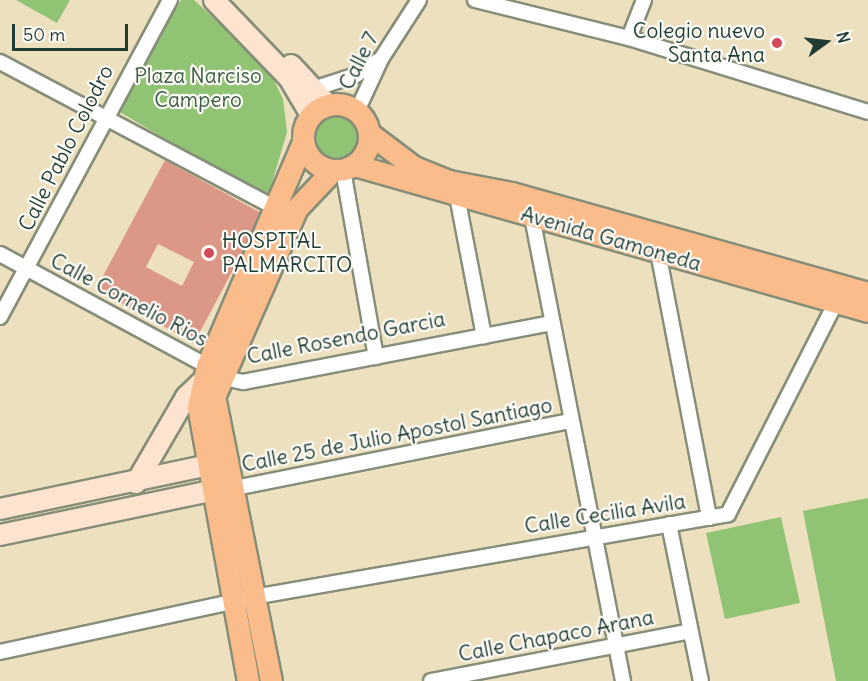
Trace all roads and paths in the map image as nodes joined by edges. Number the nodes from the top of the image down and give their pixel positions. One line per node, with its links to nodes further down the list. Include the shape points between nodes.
1 (170, 0): 14 (street, Calle Pablo Colodro)
2 (214, 0): 11 (street)
3 (231, 0): 10 (street)
4 (475, 0): 7 (street)
5 (644, 0): 7 (street)
6 (416, 2): 8 (street, Calle 7)
7 (629, 39): 13 (street)
8 (381, 59): 10 (street, via 357,75); 12 (street, Calle 7)
9 (0, 63): 14 (street)
10 (313, 89): 11 (street)
11 (320, 110): 12 (main road); 16 (main road)
12 (357, 111): 15 (main road)
13 (868, 112)
14 (104, 116): 19 (street); 23 (street, Calle Pablo Colodro)
15 (369, 133): 17 (main road, via 366,151); 24 (main road, Avenida Gamoneda, via 414,167 441,178)
16 (303, 142): 17 (main road, via 313,161); 19 (main road)
17 (343, 168): 18 (main road, Avenida Gamoneda); 19 (main road); 30 (street)
18 (457, 196): 20 (main road, Avenida Gamoneda); 29 (street)
19 (287, 210): 31 (main road)
20 (532, 217): 21 (main road, Avenida Gamoneda); 28 (street)
21 (658, 252): 25 (main road, Avenida Gamoneda); 37 (street)
22 (0, 254): 23 (street, Calle Cornelio Rios)
23 (27, 269): 27 (street, Calle Pablo Colodro); 31 (street, Calle Cornelio Rios)
24 (868, 293)
25 (836, 302): 26 (main road, Avenida Gamoneda); 37 (street, Calle Cecilia Avila, via 735,506 728,514)
26 (868, 311)
27 (0, 317)
28 (552, 323): 29 (street, Calle Rosendo Garcia); 32 (street)
29 (484, 336): 30 (street, Calle Rosendo Garcia)
30 (376, 357): 31 (street, Calle Rosendo Garcia, via 243,382)
31 (210, 373): 33 (main road, via 198,407); 34 (street)
32 (571, 421): 35 (street, Calle 25 de Julio Apostol Santiago); 40 (street)
33 (217, 464): 34 (street); 35 (main road)
34 (136, 483): 36 (street)
35 (221, 490): 39 (street); 41 (main road); 42 (main road)
36 (0, 509)
37 (709, 518): 38 (street, Calle Cecilia Avila)
38 (669, 524): 40 (street, Calle Cecilia Avila); 43 (street)
39 (0, 535)
40 (594, 536): 41 (street, Calle Cecilia Avila); 44 (street)
41 (255, 597): 42 (street, Calle Cecilia Avila); 47 (main road)
42 (232, 602): 45 (street, Calle Cecilia Avila); 46 (main road)
43 (690, 631): 44 (street, Calle Chapaco Arana); 50 (street)
44 (616, 646): 48 (street, Calle Chapaco Arana); 49 (street)
45 (0, 652)
46 (248, 681)
47 (271, 681)
48 (430, 681)
49 (623, 681)
50 (700, 681)

